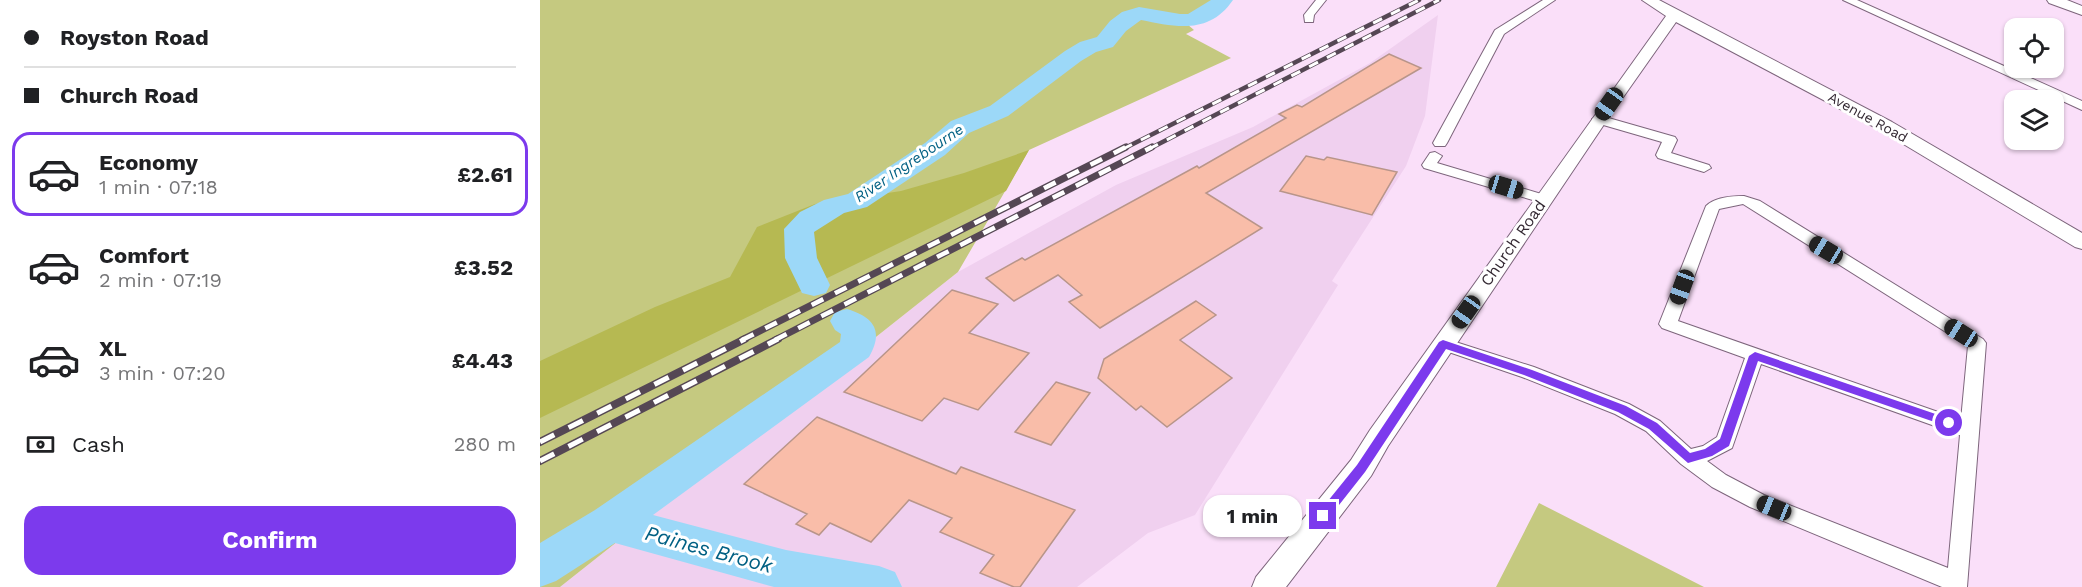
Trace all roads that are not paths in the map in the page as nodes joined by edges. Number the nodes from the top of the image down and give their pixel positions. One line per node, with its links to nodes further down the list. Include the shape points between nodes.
1 (1321, 0): 8 (street)
2 (1550, 0): 12 (street, via 1499,32 1429,165)
3 (1648, 0): 7 (street, Avenue Road)
4 (1848, 0): 9 (street)
5 (2054, 0): 6 (street)
6 (2082, 11)
7 (1677, 17): 10 (street, Church Road, via 1671,18); 13 (street, Avenue Road, via 1868,116)
8 (1309, 20)
9 (2082, 106)
10 (1598, 120): 11 (street, via 1670,140 1663,155); 12 (street, Church Road)
11 (1704, 168)
12 (1543, 198): 14 (street, Church Road)
13 (2082, 242)
14 (1443, 344): 17 (street, via 1622,409 1653,426); 18 (street, Church Road, via 1361,468)
15 (1755, 356): 16 (street); 16 (street, via 1668,324 1713,206 1728,201 1755,204 1977,343); 17 (street, via 1725,442 1708,453)
16 (1971, 431): 17 (street, via 1958,583 1757,501 1719,481)
17 (1688, 458)
18 (1267, 587)

